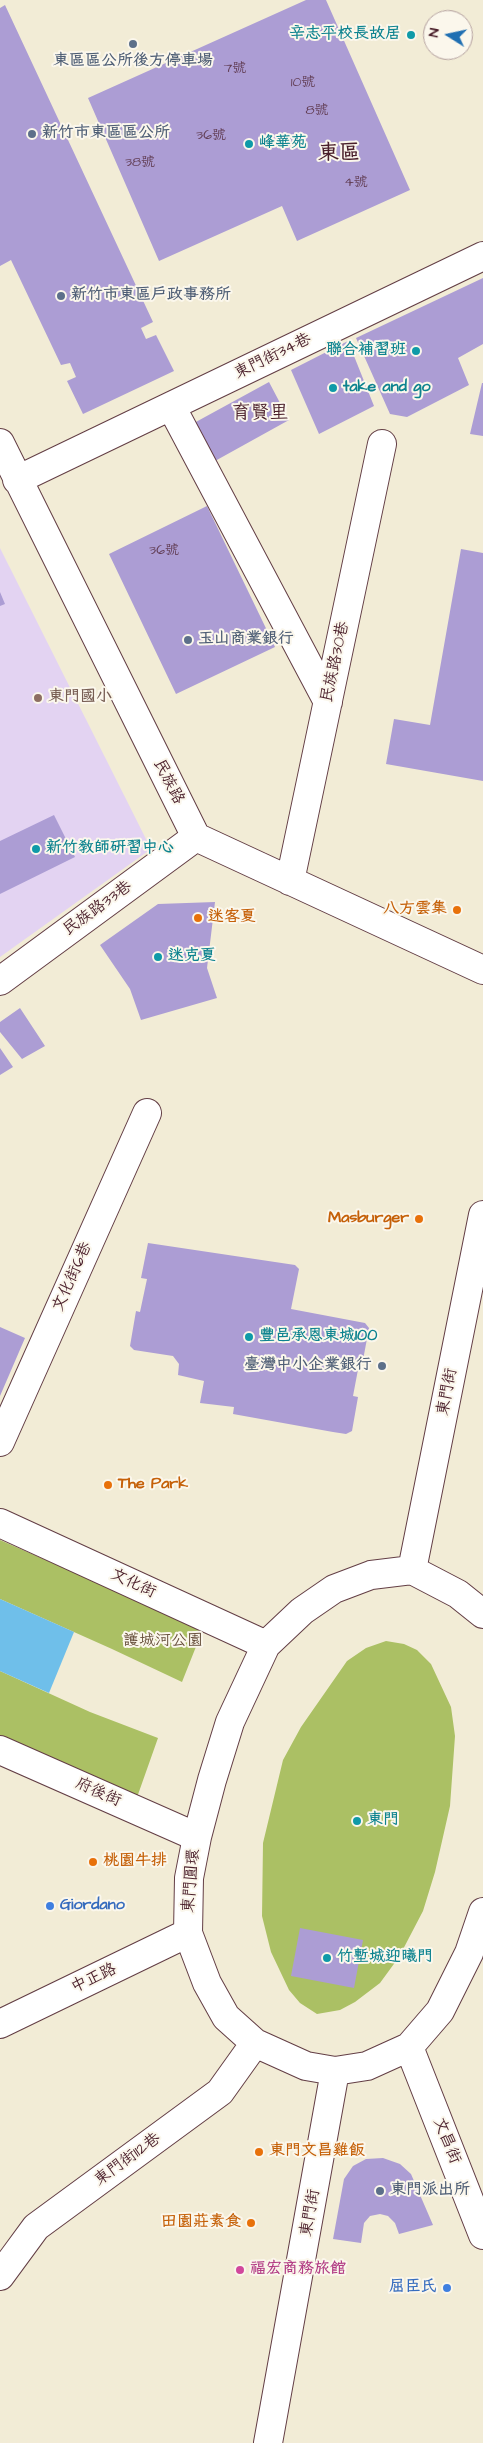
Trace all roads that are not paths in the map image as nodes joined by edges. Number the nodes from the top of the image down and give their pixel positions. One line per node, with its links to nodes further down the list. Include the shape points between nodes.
1 (483, 256): 2 (street, 東門街34巷)
2 (171, 406): 5 (street, 東門街34巷); 6 (street)
3 (0, 443): 5 (street, 民族路)
4 (382, 444): 6 (street, 民族路30巷)
5 (18, 480): 7 (street, 民族路)
6 (328, 702): 8 (street, 民族路30巷)
7 (196, 837): 8 (street); 10 (street, 民族路33巷)
8 (290, 881): 9 (street)
9 (483, 970)
10 (0, 981)
11 (146, 1113): 14 (street, 文化街6巷)
12 (483, 1215): 13 (street, 東門街)
13 (475, 1301): 16 (street, 東門街)
14 (0, 1442)
15 (0, 1523): 18 (street, 文化街)
16 (412, 1570): 17 (street, via 458,1594); 18 (street, 東門圓環, via 371,1575 334,1589 302,1611)
17 (483, 1614)
18 (266, 1645): 20 (street, 東門圓環, via 230,1722)
19 (0, 1750): 20 (street, 府後街)
20 (196, 1838): 22 (street, 東門圓環, via 189,1878)
21 (483, 1912): 23 (street, 東門圓環)
22 (188, 1933): 24 (street, 中正路); 25 (street, 東門圓環, via 207,1983 226,2017)
23 (476, 1957): 26 (street, 東門圓環, via 440,2011)
24 (0, 2024)
25 (255, 2043): 27 (street, 東門圓環, via 306,2066); 29 (street, 東門街112巷, via 220,2092 36,2227)
26 (409, 2047): 27 (street, 東門圓環, via 368,2066); 28 (street, 文昌街)
27 (336, 2071): 30 (street, 東門街)
28 (483, 2235)
29 (0, 2276)
30 (268, 2443)

